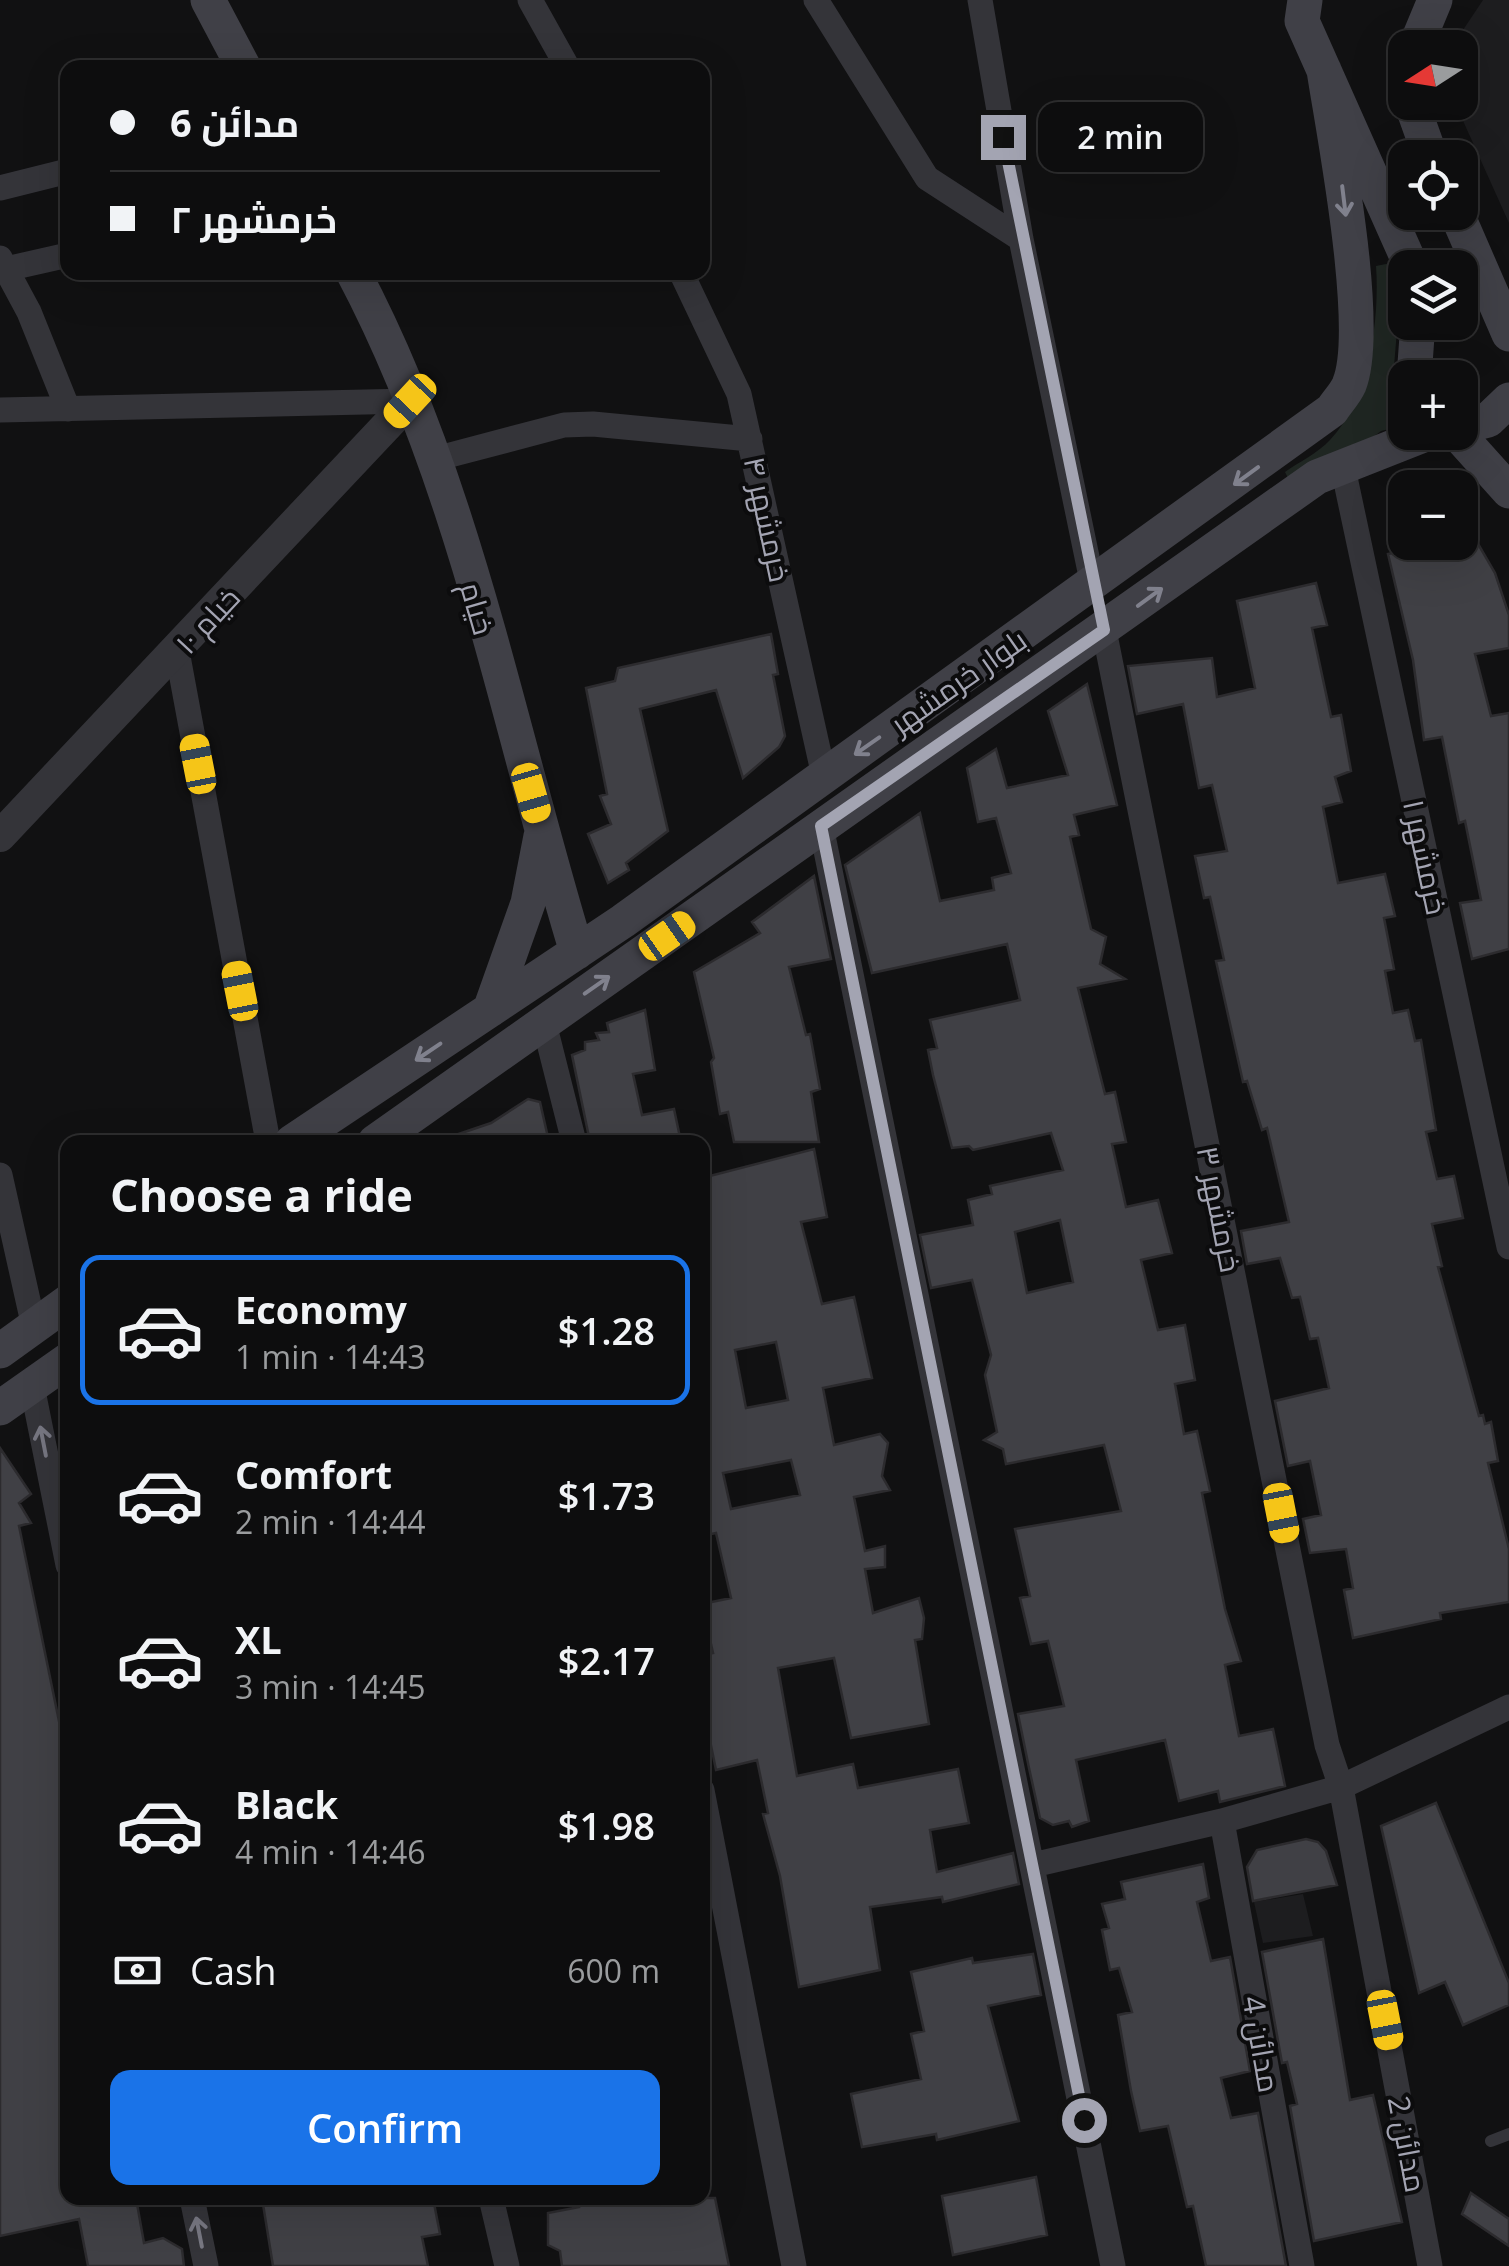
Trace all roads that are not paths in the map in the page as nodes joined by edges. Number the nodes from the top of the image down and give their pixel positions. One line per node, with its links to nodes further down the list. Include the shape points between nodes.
1 (208, 0): 10 (main road)
2 (530, 0): 11 (street)
3 (816, 0): 17 (street, via 926,178)
4 (980, 0): 17 (street)
5 (1410, 0): 8 (main road)
6 (1436, 0): 9 (main road)
7 (1300, 7): 12 (main road)
8 (1411, 30)
9 (1420, 30)
10 (240, 60)
11 (564, 60)
12 (1324, 70): 18 (main road); 35 (main road, بلوار خرمشهر, one-way to 35, via 1354,282 1350,384 1308,432)
13 (60, 173): 14 (street)
14 (0, 188)
15 (1464, 230): 23 (main road)
16 (0, 231): 20 (street)
17 (1021, 239): 35 (street)
18 (1404, 250)
19 (60, 256): 20 (street)
20 (2, 265): 26 (street)
21 (357, 280): 25 (main road, خیام)
22 (686, 280): 29 (street, خرمشهر ۴, via 732,377)
23 (1509, 334)
24 (1509, 400): 28 (main road)
25 (410, 401): 26 (street); 32 (main road, خیام); 37 (street, خیام ۱۰)
26 (68, 409): 27 (street)
27 (0, 410)
28 (1478, 423)
29 (750, 439): 32 (street, via 592,424); 38 (street, خرمشهر ۴)
30 (1388, 450): 33 (main road, بلوار خرمشهر)
31 (1475, 450): 34 (main road)
32 (435, 459): 40 (main road, خیام)
33 (1343, 468): 36 (main road, بلوار خرمشهر, one-way to 33, via 1316,477); 50 (street, خرمشهر ۱)
34 (1509, 491)
35 (1093, 586): 36 (main road); 38 (main road, بلوار خرمشهر, one-way to 38)
36 (1104, 630): 39 (main road, بلوار خرمشهر); 59 (street, خرمشهر ۳, via 1327,1745)
37 (178, 651): 41 (street, خیام ۱۰); 45 (street)
38 (824, 776): 42 (main road, بلوار خرمشهر)
39 (821, 826): 44 (main road, بلوار خرمشهر, one-way to 39); 62 (street)
40 (542, 830): 42 (main road, خیام); 43 (main road, via 528,902)
41 (0, 836)
42 (578, 952): 43 (main road, بلوار خرمشهر)
43 (490, 1010): 46 (main road, بلوار خرمشهر, one-way to 46)
44 (544, 1023): 47 (main road, بلوار خرمشهر); 48 (street)
45 (267, 1135)
46 (302, 1135)
47 (385, 1135)
48 (572, 1135)
49 (0, 1175): 52 (street)
50 (1509, 1247)
51 (60, 1308): 52 (main road)
52 (34, 1327): 53 (main road)
53 (0, 1350)
54 (60, 1366): 55 (main road)
55 (32, 1386): 56 (main road); 57 (street, one-way to 55)
56 (0, 1408)
57 (60, 1525)
58 (1509, 1707): 59 (street)
59 (1341, 1787): 60 (street); 67 (street, مدائن 2)
60 (1222, 1821): 62 (street); 72 (street, مدائن 4)
61 (710, 1830): 70 (street)
62 (1033, 1865): 71 (street)
63 (1509, 2134): 64 (lane)
64 (1491, 2140)
65 (193, 2205): 68 (street, one-way to 65)
66 (493, 2205): 69 (street)
67 (1429, 2256): 73 (street)
68 (206, 2266)
69 (506, 2266)
70 (794, 2266)
71 (1113, 2266)
72 (1302, 2266)
73 (1452, 2266)

